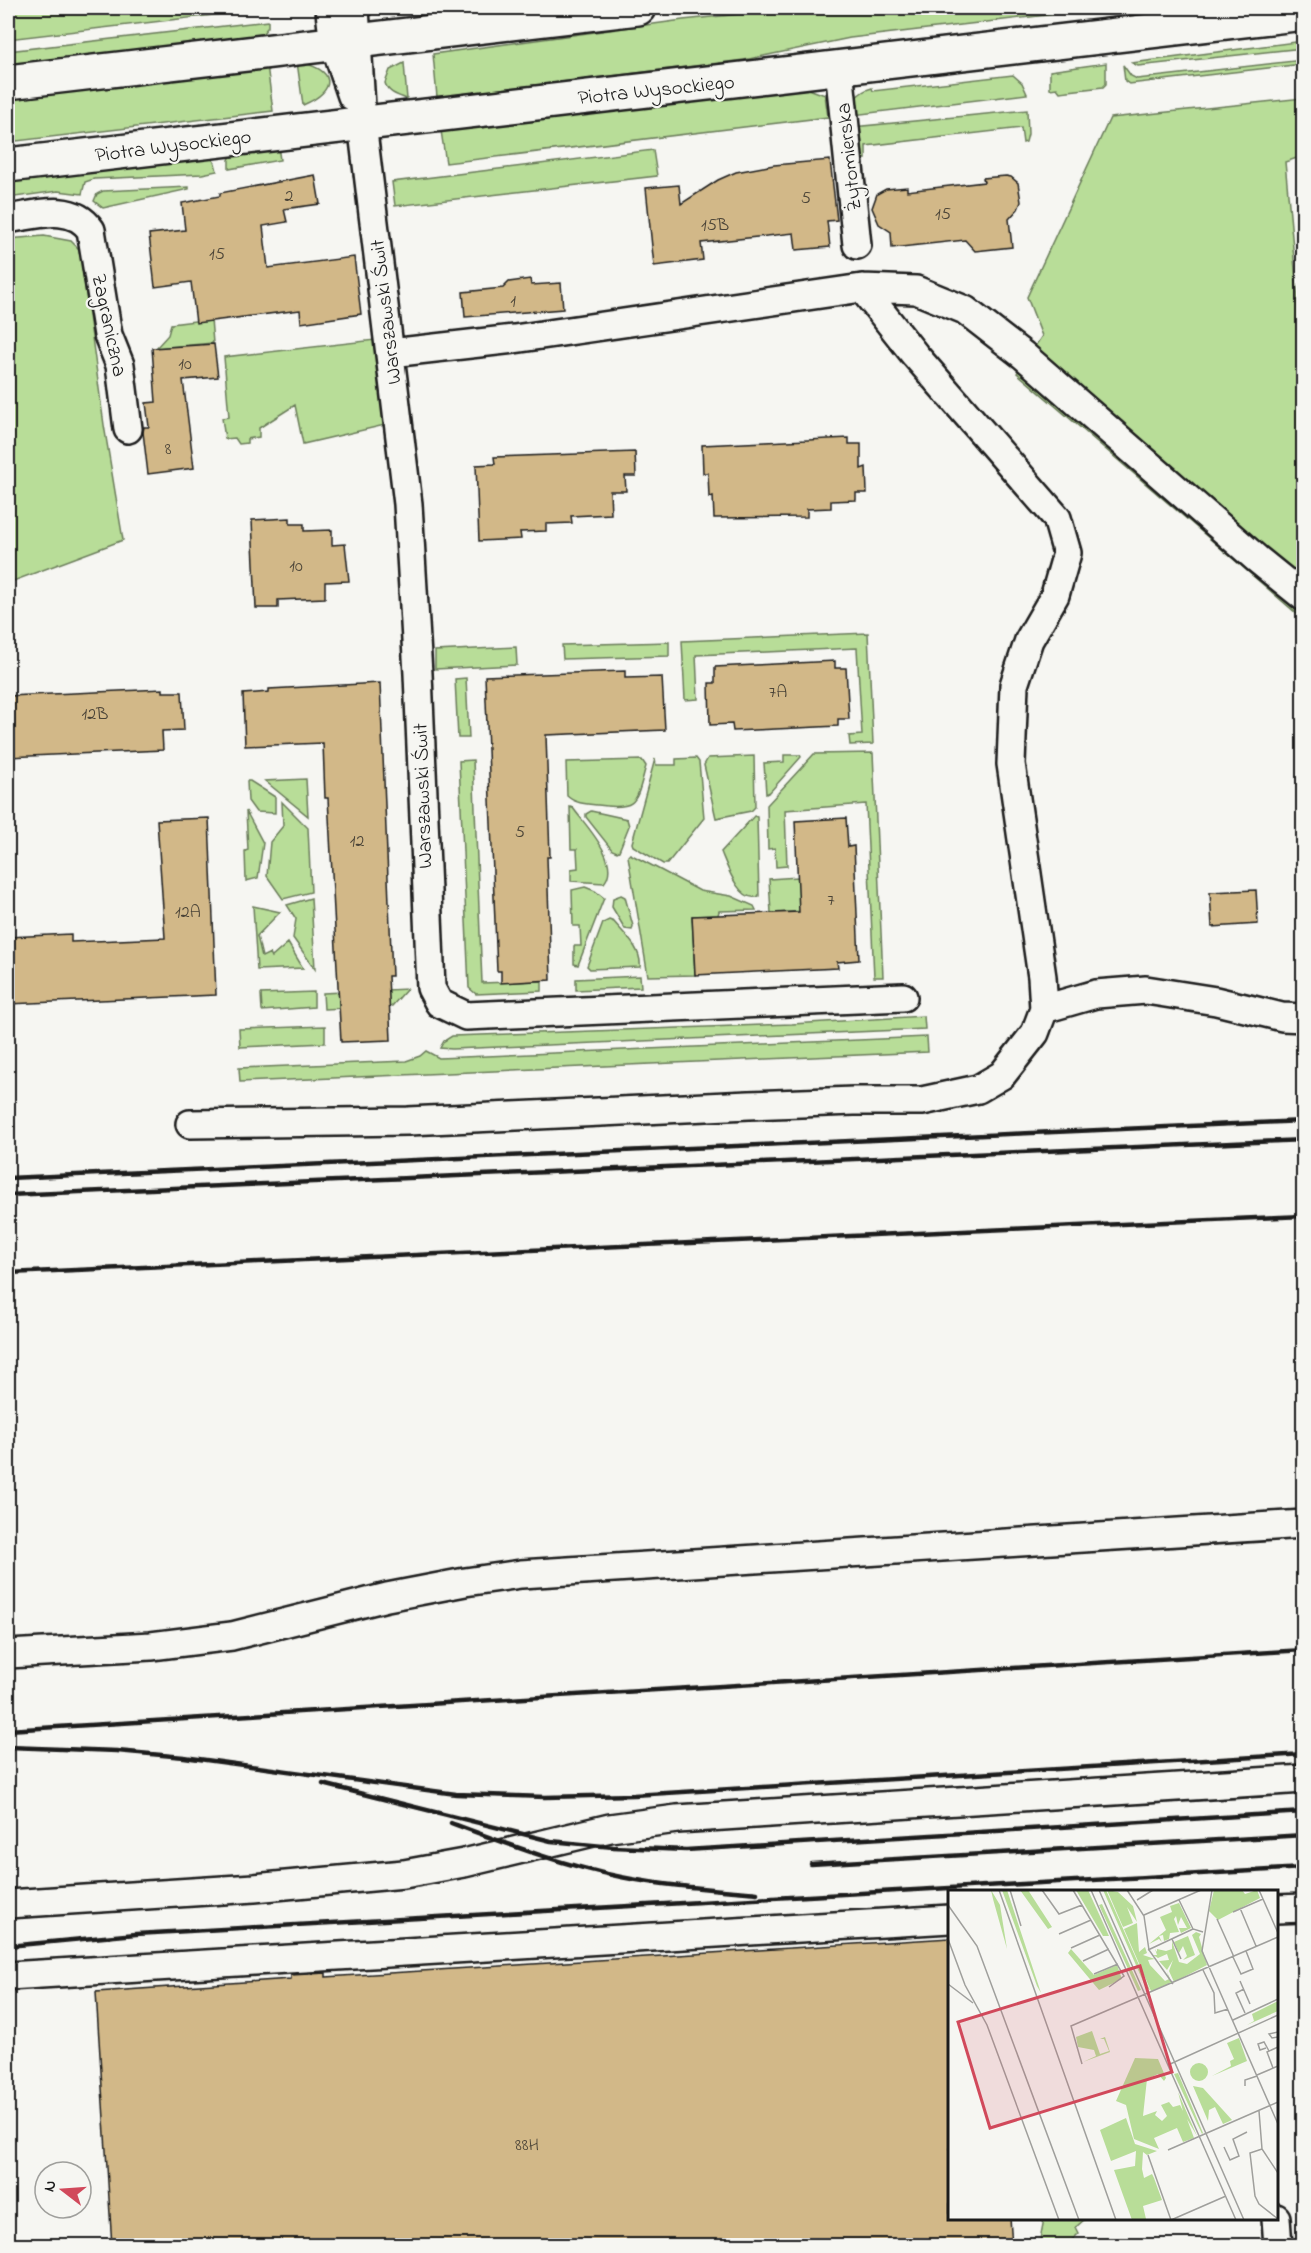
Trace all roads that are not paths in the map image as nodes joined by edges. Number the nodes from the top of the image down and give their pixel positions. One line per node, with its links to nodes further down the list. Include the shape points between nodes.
1 (330, 8): 6 (street, via 330,27)
2 (356, 8): 6 (street)
3 (638, 8): 6 (main road)
4 (1304, 13): 5 (main road, Piotra Wysockiego)
5 (1212, 15): 7 (main road, Piotra Wysockiego)
6 (346, 42): 8 (main road); 9 (street, Warszawski Świt)
7 (839, 68): 9 (main road, Piotra Wysockiego); 12 (street, Żytomierska)
8 (8, 82)
9 (362, 123): 10 (main road, Piotra Wysockiego); 14 (street, Warszawski Świt)
10 (8, 165)
11 (8, 219): 15 (street, Zagraniczna, via 58,212 87,223 94,237 108,335 120,365)
12 (857, 245)
13 (862, 288): 14 (street); 16 (street, via 916,290 965,310 1023,355); 18 (street, via 915,356 1057,518 1066,553 1055,595 1029,640 1014,685 1011,764)
14 (391, 353): 17 (street, Warszawski Świt, via 408,504 429,975 439,1003 466,1016)
15 (128, 429)
16 (1304, 597)
17 (903, 997)
18 (1044, 1009): 19 (street, via 1096,994 1146,990); 20 (street, via 1035,1034 1002,1075 978,1089 922,1101 408,1121)
19 (1304, 1018)
20 (190, 1124)
21 (1304, 1524): 22 (street, via 521,1574 387,1597 232,1636 151,1646)
22 (8, 1654)
23 (1304, 1779): 24 (street, via 677,1819 610,1828 404,1874)
24 (8, 1904)
25 (1304, 1908): 26 (street)
26 (1278, 1909)
27 (948, 1919): 28 (street)
28 (8, 1976)
29 (1276, 2220): 30 (street)
30 (1278, 2246)

